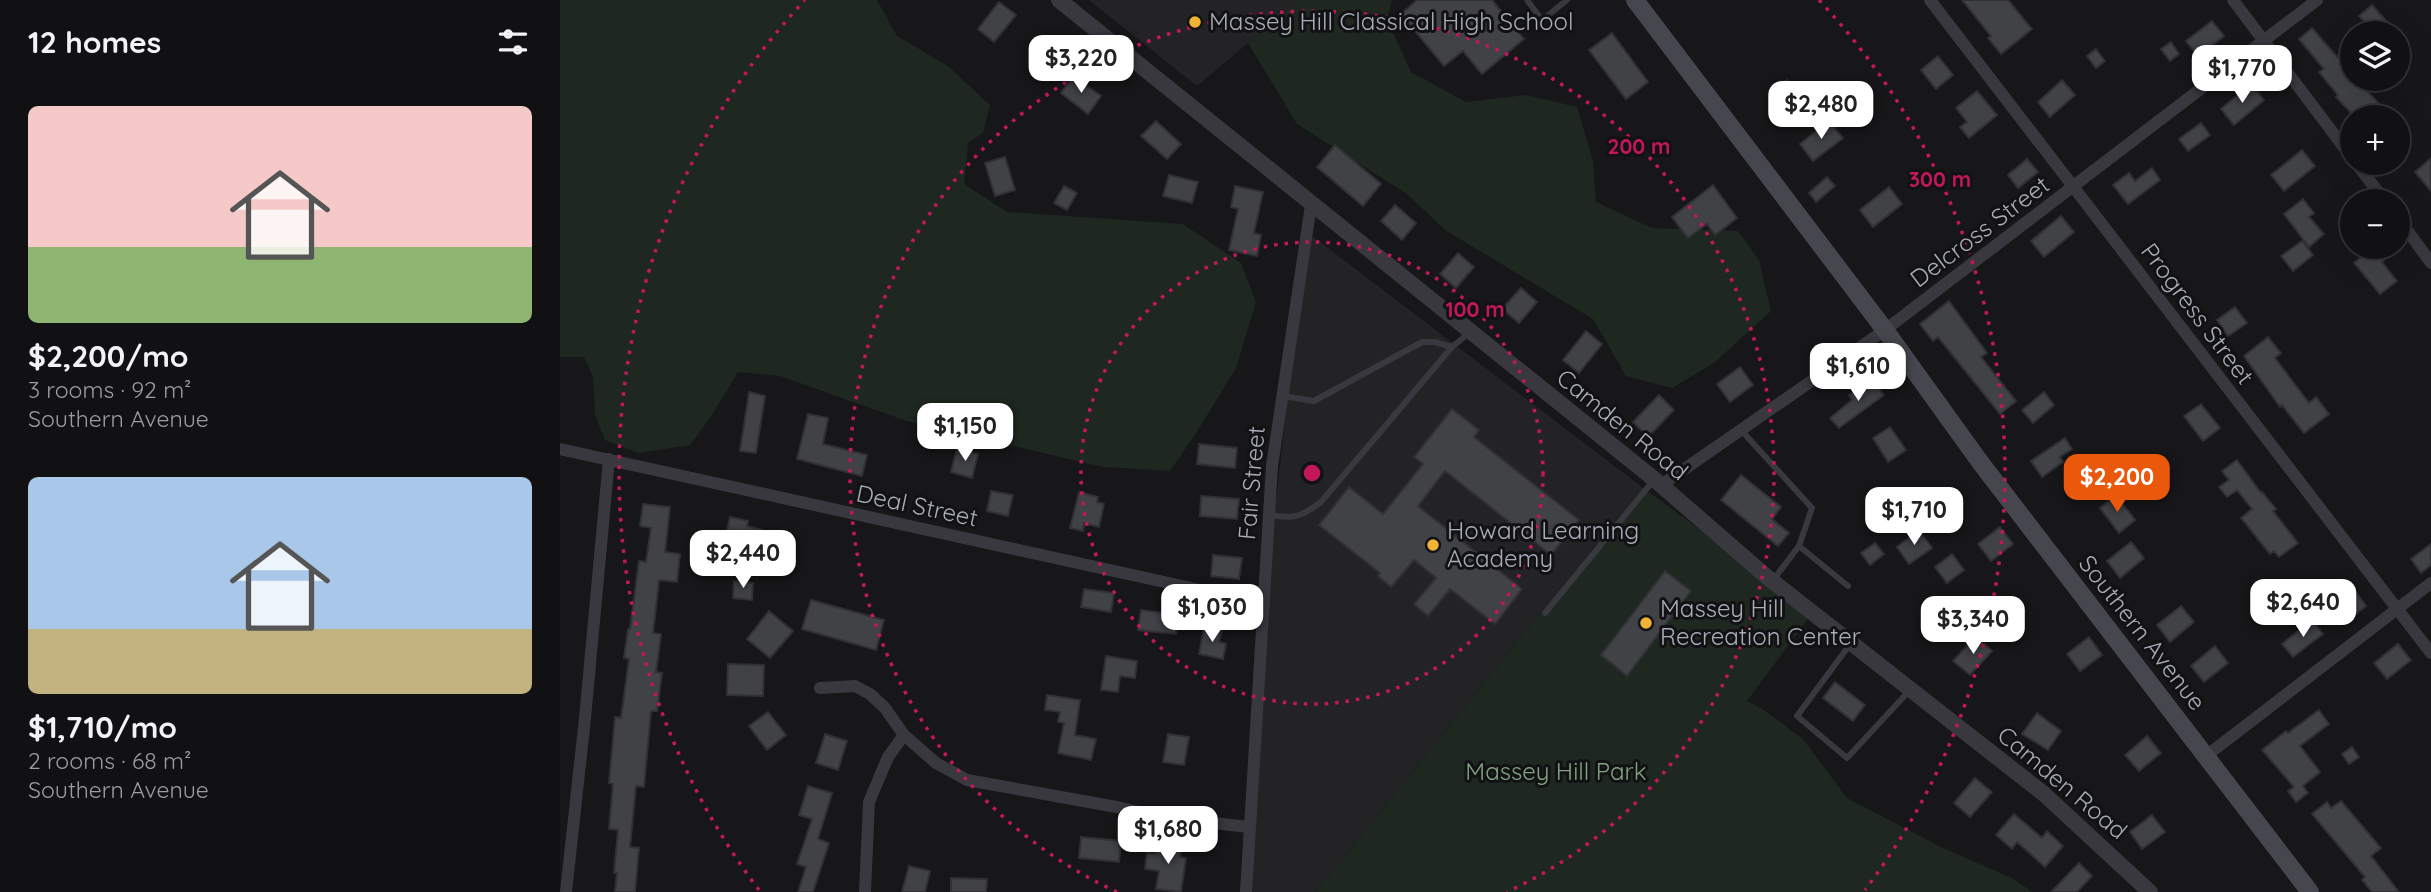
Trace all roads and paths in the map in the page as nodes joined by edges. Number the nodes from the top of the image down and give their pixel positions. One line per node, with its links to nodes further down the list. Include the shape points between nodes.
1 (1059, 0): 13 (street, Camden Road)
2 (1527, 0): 3 (lane, via 1542,20)
3 (1567, 0)
4 (1635, 0): 16 (main road, Southern Avenue)
5 (1930, 0): 11 (street, Progress Street)
6 (2232, 0): 8 (street)
7 (2317, 0): 8 (street, Delcross Street)
8 (2263, 40): 9 (street); 11 (street, Delcross Street)
9 (2340, 142)
10 (2365, 175): 12 (street)
11 (2074, 187): 16 (street, Delcross Street); 30 (street, Progress Street)
12 (2376, 189)
13 (1311, 205): 17 (street, Camden Road); 19 (street, Fair Street)
14 (2410, 234): 15 (street)
15 (2431, 262)
16 (1885, 330): 20 (street, Delcross Street); 37 (main road, Southern Avenue, via 1980,462)
17 (1470, 332): 18 (lane); 23 (street, Camden Road)
18 (1452, 347): 19 (lane, via 1422,342 1314,401); 24 (lane, via 1321,502 1303,515)
19 (1281, 396): 24 (street, Fair Street)
20 (1741, 430): 23 (street, Delcross Street); 25 (lane, via 1812,508)
21 (560, 449): 22 (street, Deal Street)
22 (609, 459): 29 (street, Deal Street); 39 (street)
23 (1657, 482): 26 (street, Camden Road); 31 (lane)
24 (1269, 515): 29 (street, Fair Street)
25 (1799, 546): 26 (lane); 28 (lane)
26 (1772, 581): 32 (street, Camden Road)
27 (2431, 583): 30 (street)
28 (1848, 586)
29 (1264, 604): 38 (street, Fair Street)
30 (2397, 609): 33 (street, Progress Street); 37 (street)
31 (1545, 613)
32 (1853, 642): 35 (street, Camden Road); 35 (lane, via 1797,716 1847,758)
33 (2431, 653)
34 (820, 688): 36 (street, via 855,686 870,694)
35 (1912, 689): 43 (street, Camden Road, via 2044,794)
36 (904, 736): 38 (street, via 936,763 967,780 1160,817); 41 (street, via 888,757 869,802)
37 (2206, 756): 44 (main road, Southern Avenue)
38 (1250, 827): 42 (street, Fair Street)
39 (565, 857): 40 (street)
40 (566, 892)
41 (865, 892)
42 (1245, 892)
43 (2150, 892)
44 (2310, 892)

